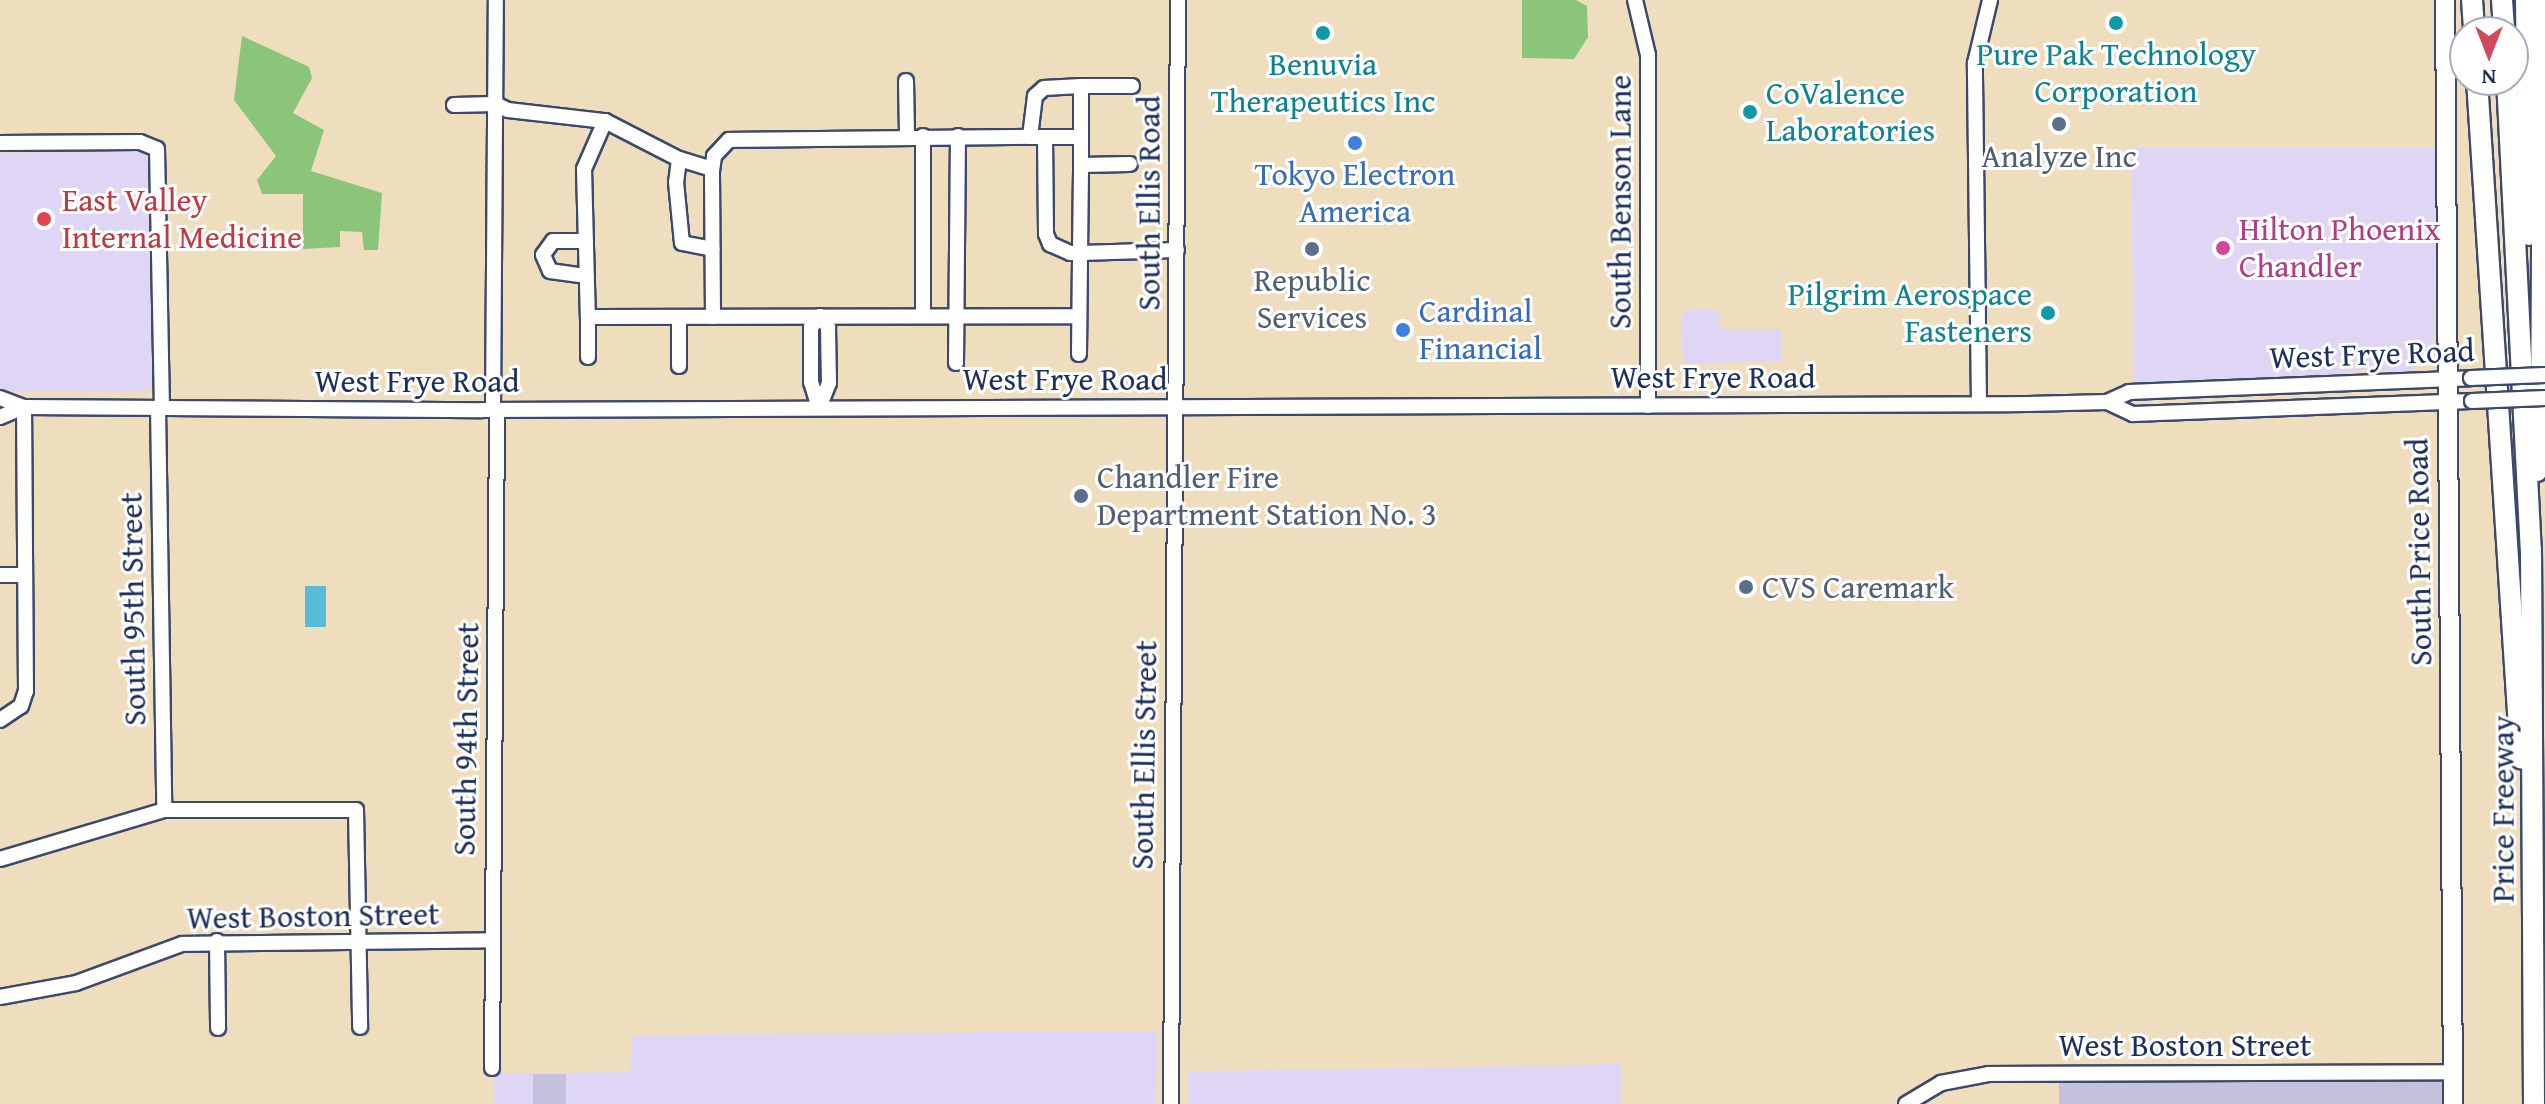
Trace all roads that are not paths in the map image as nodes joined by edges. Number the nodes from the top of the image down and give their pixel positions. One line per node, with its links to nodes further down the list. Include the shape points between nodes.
1 (496, 0): 13 (street, South 94th Street)
2 (1178, 0): 28 (street, South Ellis Road)
3 (1635, 0): 51 (street, South Benson Lane, via 1648,55)
4 (1990, 0): 49 (street, via 1975,63)
5 (2445, 0): 43 (main road, South Price Road)
6 (2526, 0): 58 (highway, via 2534,432)
7 (2543, 0): 58 (highway, via 2541,443)
8 (906, 81): 16 (street)
9 (1081, 86): 10 (street); 19 (street, via 1044,88 1035,96); 20 (street)
10 (1132, 86)
11 (2478, 96): 67 (highway)
12 (2508, 96): 58 (highway)
13 (496, 104): 14 (street); 15 (street, via 508,110); 56 (street, South 94th Street)
14 (454, 105)
15 (605, 121): 22 (street); 26 (street, via 584,169)
16 (907, 135): 17 (street); 25 (street, via 729,140 719,147)
17 (923, 136): 18 (street); 32 (street)
18 (958, 136): 19 (street); 33 (street)
19 (1038, 137): 20 (street); 29 (street, via 1046,234 1059,250)
20 (1081, 137): 24 (street)
21 (0, 143): 54 (street, South 95th Street, via 140,142 157,149)
22 (679, 159): 25 (street); 27 (street, via 679,239 687,247)
23 (1130, 164): 24 (street)
24 (1081, 165): 29 (street)
25 (712, 169): 27 (street)
26 (586, 241): 30 (street); 30 (street, via 553,241 543,255 550,271)
27 (712, 249): 37 (street)
28 (1177, 250): 29 (street); 50 (street, South Ellis Road)
29 (1080, 253): 34 (street)
30 (587, 276): 35 (street)
31 (820, 316): 32 (street); 37 (street); 55 (street, via 828,327 829,383)
32 (923, 316): 33 (street)
33 (958, 316): 34 (street); 40 (street)
34 (1079, 316): 38 (street)
35 (588, 317): 36 (street); 39 (street)
36 (679, 317): 37 (street); 41 (street)
37 (713, 317)
38 (1079, 354)
39 (588, 357)
40 (956, 363)
41 (679, 366)
42 (2545, 375): 43 (street, West Frye Road, bridge)
43 (2447, 379): 44 (street, West Frye Road); 47 (main road, South Price Road)
44 (2304, 385): 48 (street, West Frye Road, via 2129,392); 52 (street)
45 (0, 398): 53 (street, West Frye Road)
46 (2545, 398): 47 (street, West Frye Road, bridge)
47 (2447, 401): 52 (street, West Frye Road); 72 (main road, South Price Road)
48 (2107, 402): 49 (street, West Frye Road); 52 (street, West Frye Road, via 2133,414)
49 (1979, 404): 51 (street, West Frye Road)
50 (1176, 406): 51 (street, West Frye Road); 55 (street, West Frye Road); 73 (street, South Ellis Street)
51 (1648, 406)
52 (2305, 406)
53 (24, 407): 54 (street, West Frye Road); 57 (street, West Frye Road); 60 (street)
54 (160, 407): 56 (street, West Frye Road); 62 (street, South 95th Street)
55 (819, 408): 56 (street, West Frye Road)
56 (495, 410): 64 (street, South 94th Street)
57 (0, 417)
58 (2530, 515): 67 (highway, Price Freeway)
59 (0, 575): 60 (street)
60 (25, 575): 61 (street, via 26,691)
61 (5, 718)
62 (164, 810): 63 (street); 66 (street, via 356,810)
63 (0, 859)
64 (492, 940): 66 (street, West Boston Street); 71 (street, South 94th Street)
65 (217, 941): 66 (street, West Boston Street); 68 (street, West Boston Street, via 147,953 76,983); 70 (street)
66 (360, 941): 69 (street)
67 (2532, 963): 76 (highway, Price Freeway)
68 (0, 997)
69 (360, 1027)
70 (218, 1028)
71 (492, 1068)
72 (2453, 1072): 74 (street, West Boston Street, via 1988,1074 1954,1079); 75 (main road, South Price Road)
73 (1171, 1104)
74 (1906, 1104)
75 (2453, 1104)
76 (2534, 1104)

